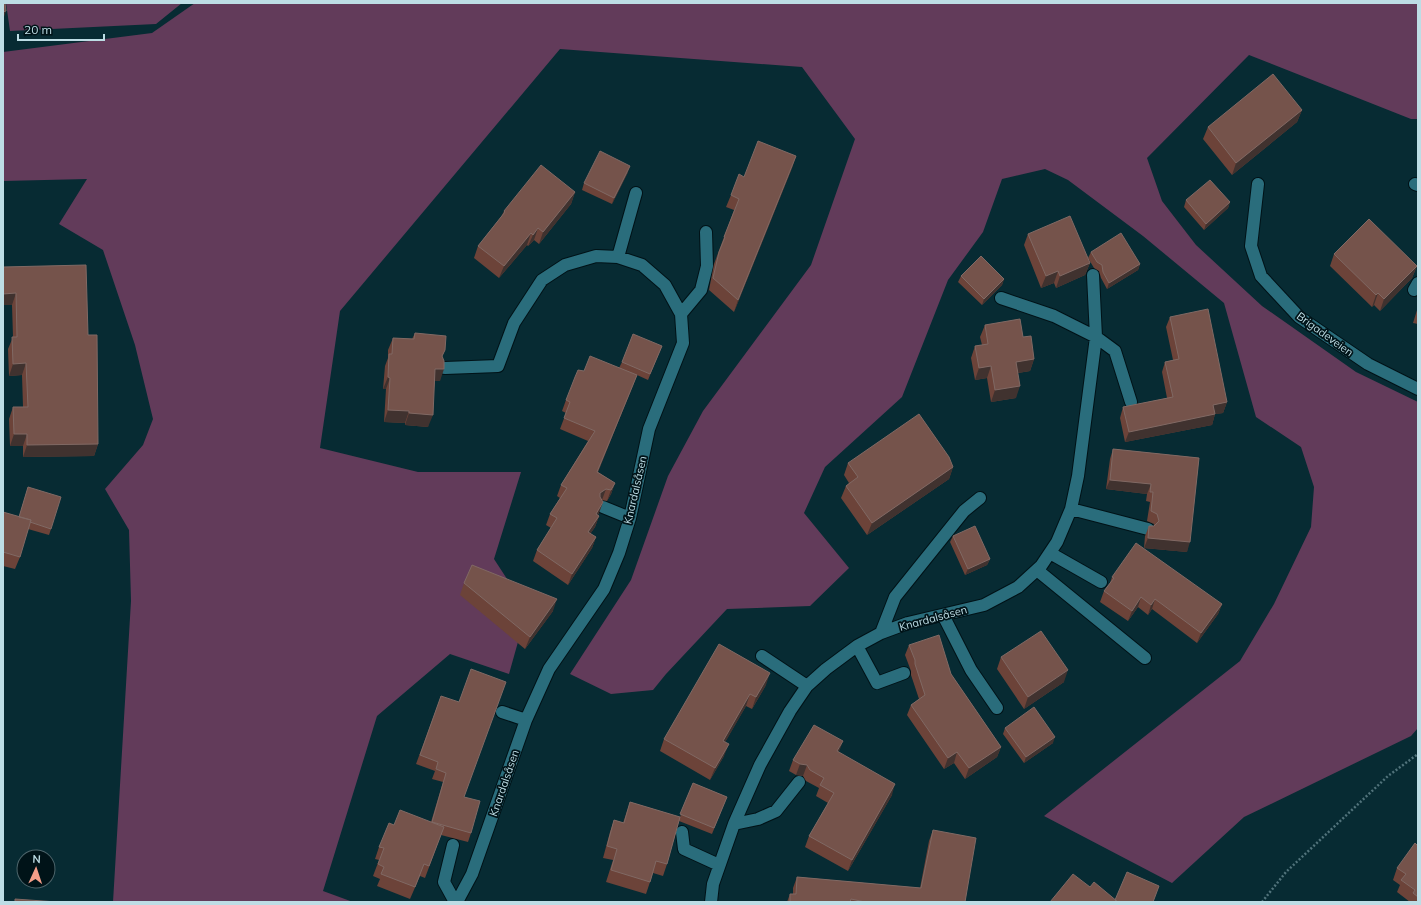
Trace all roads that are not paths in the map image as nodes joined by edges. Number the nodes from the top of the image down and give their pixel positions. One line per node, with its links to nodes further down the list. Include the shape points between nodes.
1 (1258, 184): 10 (street, Brigadeveien, via 1252,246 1261,276 1299,317 1368,364)
2 (636, 193): 4 (street)
3 (706, 232): 7 (street, via 707,266 702,290)
4 (618, 256): 7 (street, Knardalsåsen, via 642,265 665,285); 9 (street, Knardalsåsen, via 596,256 565,265 542,280 514,323 498,366)
5 (1093, 275): 8 (street, Knardalsåsen)
6 (1001, 298): 8 (street, via 1054,316)
7 (681, 314): 15 (street, Knardalsåsen, via 683,343 649,429)
8 (1096, 338): 11 (street, via 1115,351); 14 (street, Knardalsåsen, via 1078,476)
9 (445, 368)
10 (1418, 389)
11 (1131, 402)
12 (980, 498): 21 (street, via 964,511 895,597)
13 (603, 508): 15 (street)
14 (1071, 509): 16 (street); 17 (street, Knardalsåsen)
15 (630, 518): 29 (street, Knardalsåsen, via 604,588 549,669)
16 (1148, 529)
17 (1050, 553): 18 (street, Knardalsåsen); 19 (street)
18 (1037, 570): 20 (street, Knardalsåsen, via 1018,587 984,605); 24 (street)
19 (1101, 582)
20 (943, 615): 21 (street, Knardalsåsen, via 908,623); 27 (street, via 970,670)
21 (881, 633): 22 (street, Knardalsåsen)
22 (857, 646): 25 (street, via 877,683); 26 (street, Knardalsåsen)
23 (762, 656): 26 (street)
24 (1145, 658)
25 (904, 673)
26 (807, 686): 31 (street, Knardalsåsen, via 760,765)
27 (997, 708)
28 (502, 712): 29 (street)
29 (526, 720): 35 (street, Knardalsåsen, via 472,874)
30 (799, 782): 31 (street, via 776,811 758,819)
31 (734, 824): 34 (street, Knardalsåsen)
32 (682, 832): 34 (street, via 684,849)
33 (453, 845): 35 (street, via 444,882)
34 (719, 865): 36 (street, Knardalsåsen)
35 (456, 902)
36 (710, 902)

